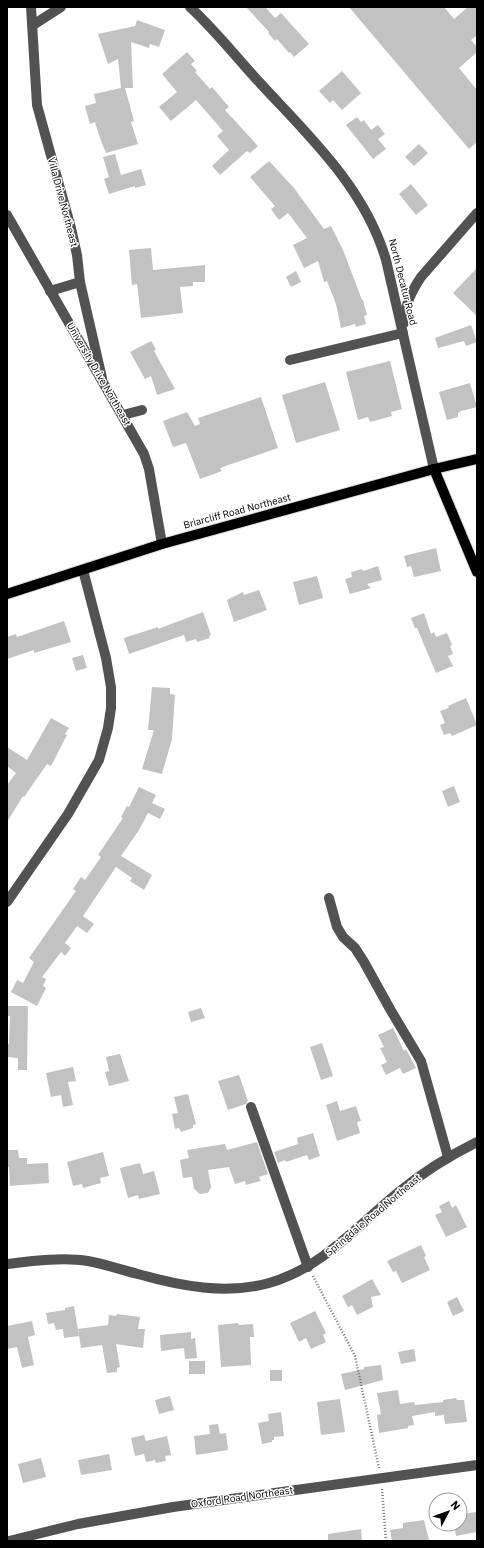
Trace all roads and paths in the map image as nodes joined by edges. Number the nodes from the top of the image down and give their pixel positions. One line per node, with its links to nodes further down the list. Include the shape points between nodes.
1 (31, 7): 4 (street, Villa Drive Northeast)
2 (60, 7): 4 (street)
3 (190, 7): 9 (street, North Decatur Road, via 318,146 350,185 380,239)
4 (33, 25): 7 (street, Villa Drive Northeast, via 37,105 71,228)
5 (477, 213): 9 (street, via 414,286 406,304)
6 (7, 215): 8 (street, University Drive Northeast)
7 (80, 282): 8 (street); 11 (street, Villa Drive Northeast)
8 (50, 291): 11 (street, University Drive Northeast)
9 (403, 333): 10 (street); 15 (street, North Decatur Road)
10 (290, 360)
11 (102, 378): 13 (street, University Drive Northeast)
12 (142, 410): 13 (street)
13 (123, 415): 16 (street, University Drive Northeast, via 144,454 149,469)
14 (477, 459): 15 (main road, Briarcliff Road Northeast)
15 (434, 469): 16 (main road, Briarcliff Road Northeast); 18 (main road, North Decatur Road)
16 (162, 544): 17 (main road, Briarcliff Road Northeast)
17 (83, 570): 19 (main road, Briarcliff Road Northeast); 21 (street, via 111,686 108,728 99,760 76,800)
18 (477, 572)
19 (7, 594)
20 (329, 898): 24 (street, via 343,937 355,948 364,962 420,1062)
21 (7, 902)
22 (251, 1107): 26 (street)
23 (477, 1142): 24 (street, Springdale Road Northeast)
24 (448, 1157): 26 (street, Springdale Road Northeast, via 423,1173 344,1241)
25 (7, 1264): 26 (street, Springdale Road Northeast, via 47,1260 87,1261 178,1284 224,1288 268,1283)
26 (308, 1267): 28 (path, via 355,1356)
27 (477, 1465): 28 (street, Oxford Road Northeast)
28 (381, 1478): 29 (street, Oxford Road Northeast, via 173,1507 78,1524); 30 (path)
29 (9, 1541)
30 (386, 1541)

